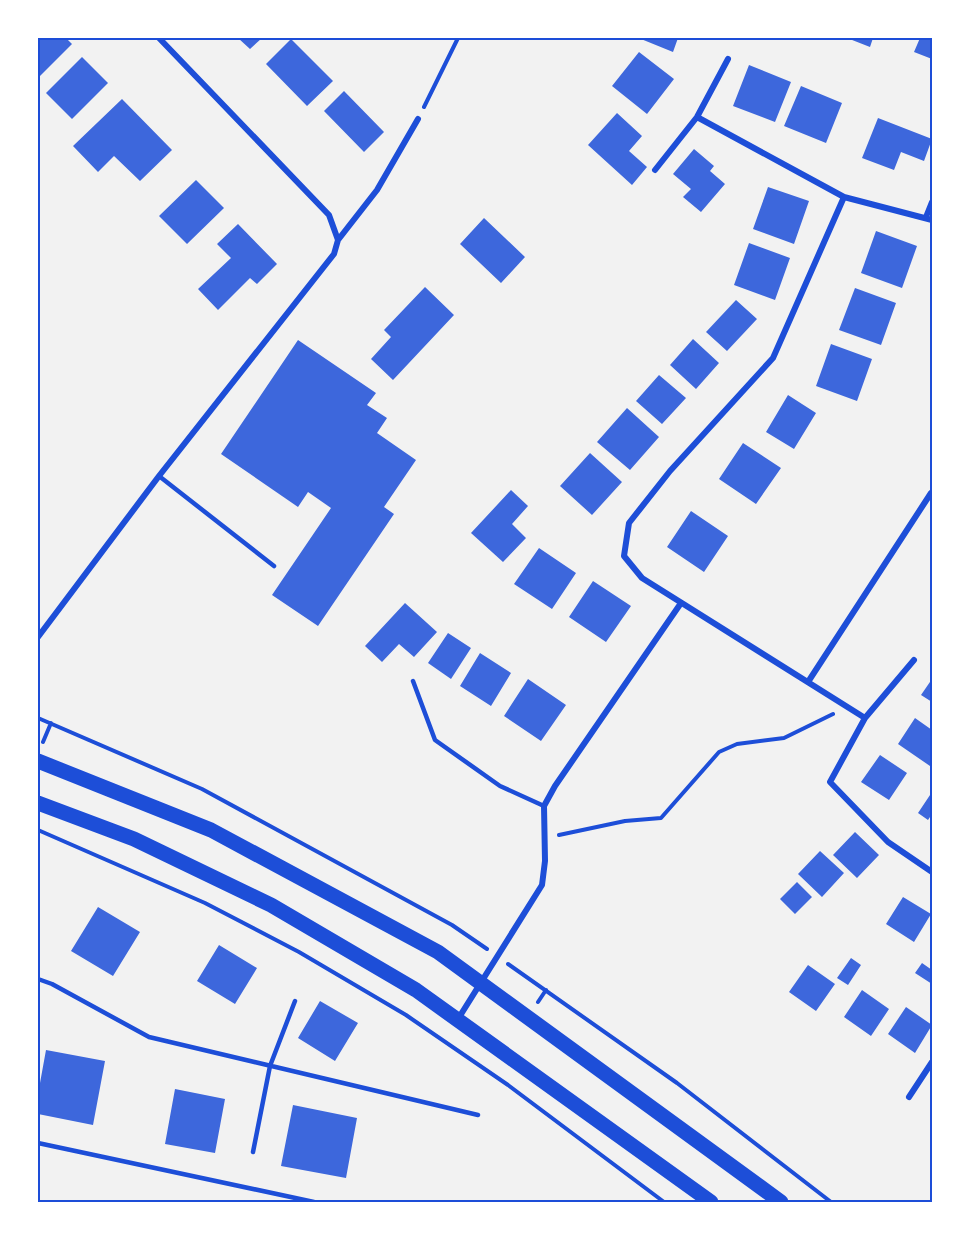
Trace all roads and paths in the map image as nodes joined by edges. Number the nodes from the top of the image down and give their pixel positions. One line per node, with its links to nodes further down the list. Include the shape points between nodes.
1 (159, 38): 10 (street, via 329,215)
2 (458, 38): 5 (path)
3 (728, 59): 4 (street)
4 (697, 117): 6 (street); 7 (street)
5 (418, 119): 10 (street, via 377,190)
6 (655, 170)
7 (844, 197): 9 (street); 14 (street, via 772,358 670,471 629,523 624,556 642,578)
8 (933, 202): 9 (street)
9 (929, 219)
10 (338, 240): 11 (street, via 334,254)
11 (159, 476): 13 (lane); 15 (street)
12 (931, 493): 18 (street)
13 (274, 566)
14 (681, 603): 18 (street); 25 (street)
15 (38, 637)
16 (914, 660): 20 (street)
17 (412, 681): 25 (lane, via 435,740 500,786)
18 (808, 682): 19 (street)
19 (847, 707): 20 (street); 27 (path, via 784,738 737,744 719,752 661,818 625,821)
20 (865, 718): 28 (street, via 830,782 888,842)
21 (51, 723): 22 (path)
22 (42, 745)
23 (38, 761): 30 (main road, via 211,830 438,952)
24 (38, 803): 32 (main road, via 134,839 271,905 416,990)
25 (544, 806): 27 (street)
26 (38, 830): 40 (path, via 205,903 406,1015)
27 (544, 838): 30 (street, via 542,885)
28 (933, 872)
29 (38, 979): 34 (lane, via 149,1037)
30 (481, 984): 32 (street); 42 (main road)
31 (294, 1000): 34 (lane)
32 (458, 1020): 41 (main road)
33 (933, 1062): 35 (street)
34 (270, 1066): 36 (lane); 38 (lane)
35 (909, 1097)
36 (478, 1115)
37 (38, 1143): 39 (lane)
38 (254, 1152)
39 (314, 1203)
40 (664, 1203)
41 (711, 1203)
42 (781, 1203)

